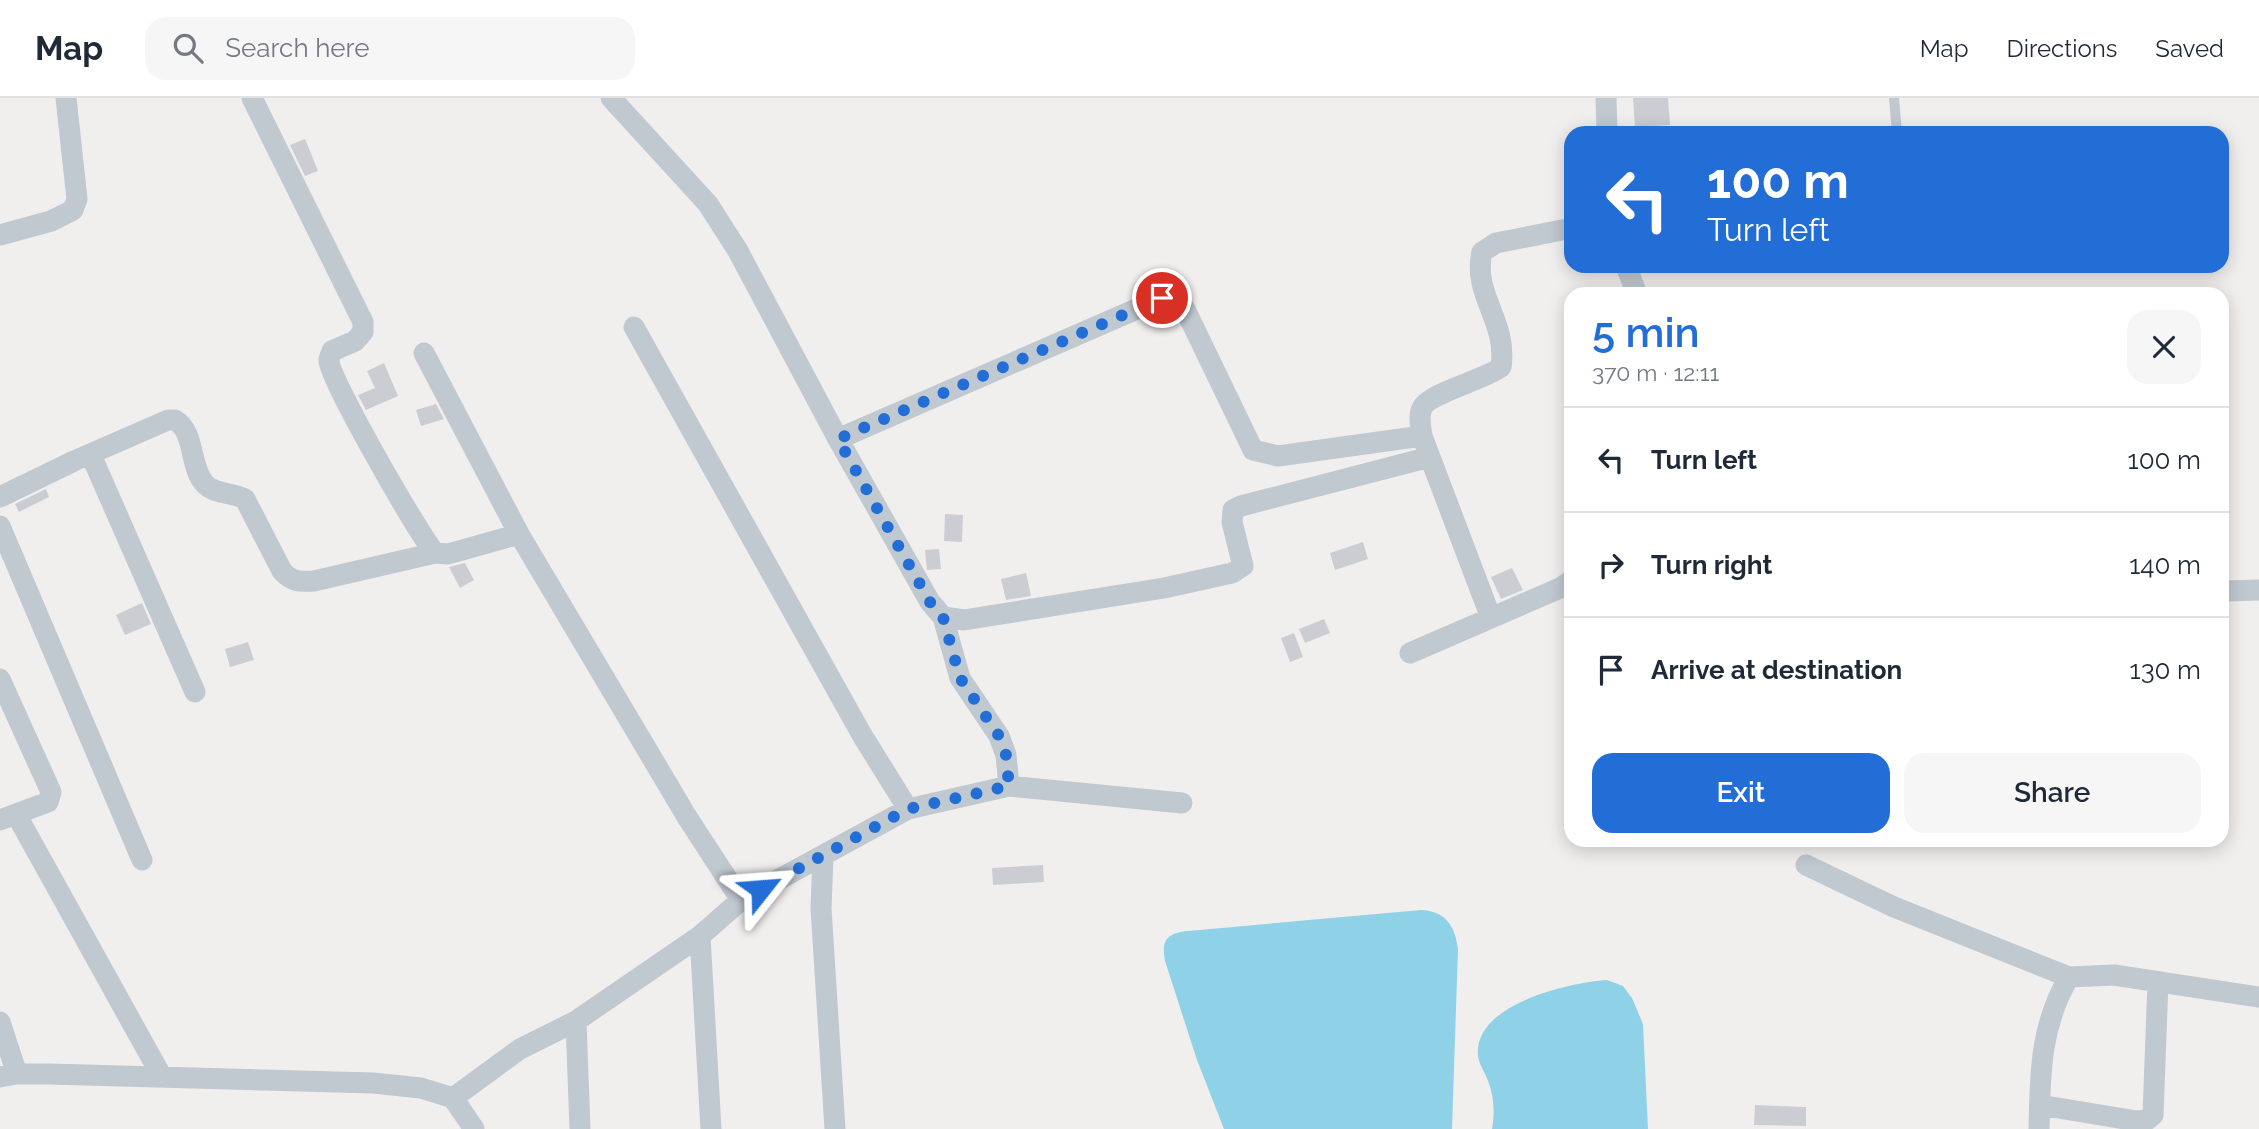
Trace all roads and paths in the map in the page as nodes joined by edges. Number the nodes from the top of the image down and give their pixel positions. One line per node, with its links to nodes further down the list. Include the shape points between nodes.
1 (66, 98): 9 (street, via 77,199 73,210 51,221)
2 (252, 98): 19 (street, via 363,322 363,332 355,341 332,351 329,362 335,378)
3 (611, 98): 13 (street, via 708,204 738,251)
4 (1606, 98): 6 (street)
5 (1894, 98): 7 (lane)
6 (1607, 126)
7 (1896, 126)
8 (1564, 230): 12 (street, via 1496,243 1482,251 1478,266 1502,337 1501,367 1490,376 1430,398 1422,408)
9 (0, 234)
10 (634, 327): 30 (street)
11 (424, 352): 18 (street)
12 (1422, 436): 13 (street, via 1278,456 1254,450 1185,309 1177,299 1162,298); 15 (street)
13 (838, 439): 23 (street, via 930,602)
14 (91, 455): 16 (street); 19 (street, via 168,420 179,422 200,479 216,491 245,499 282,571 299,582); 27 (street)
15 (1430, 457): 23 (street, via 1233,510 1243,566 1232,573 964,620); 24 (street)
16 (0, 497)
17 (0, 526): 33 (street)
18 (519, 534): 19 (street, via 448,554); 35 (street)
19 (435, 553)
20 (1564, 585): 24 (street)
21 (2259, 590): 22 (street)
22 (2229, 591)
23 (943, 617): 28 (street, via 960,678 999,736)
24 (1491, 618): 25 (street)
25 (1410, 653)
26 (0, 679): 31 (street, via 51,792 48,802)
27 (195, 692)
28 (1009, 786): 29 (street); 30 (street)
29 (1182, 803)
30 (908, 809): 32 (street)
31 (8, 817): 43 (street)
32 (823, 856): 35 (street); 49 (street, via 821,908)
33 (142, 860)
34 (1806, 865): 37 (street, via 1894,907)
35 (741, 900): 36 (street)
36 (700, 936): 40 (street); 48 (street)
37 (2069, 977): 38 (street, via 2114,975); 45 (street, via 2048,1026 2039,1069)
38 (2158, 982): 39 (street); 45 (street, via 2153,1115 2147,1121 2137,1121)
39 (2259, 997)
40 (576, 1021): 44 (street, via 520,1049); 47 (street)
41 (0, 1022): 42 (street)
42 (8, 1075): 43 (street)
43 (162, 1077): 44 (street, via 373,1083 421,1088)
44 (453, 1098): 46 (street)
45 (2039, 1105): 50 (street)
46 (474, 1129)
47 (580, 1129)
48 (711, 1129)
49 (835, 1129)
50 (2039, 1129)

